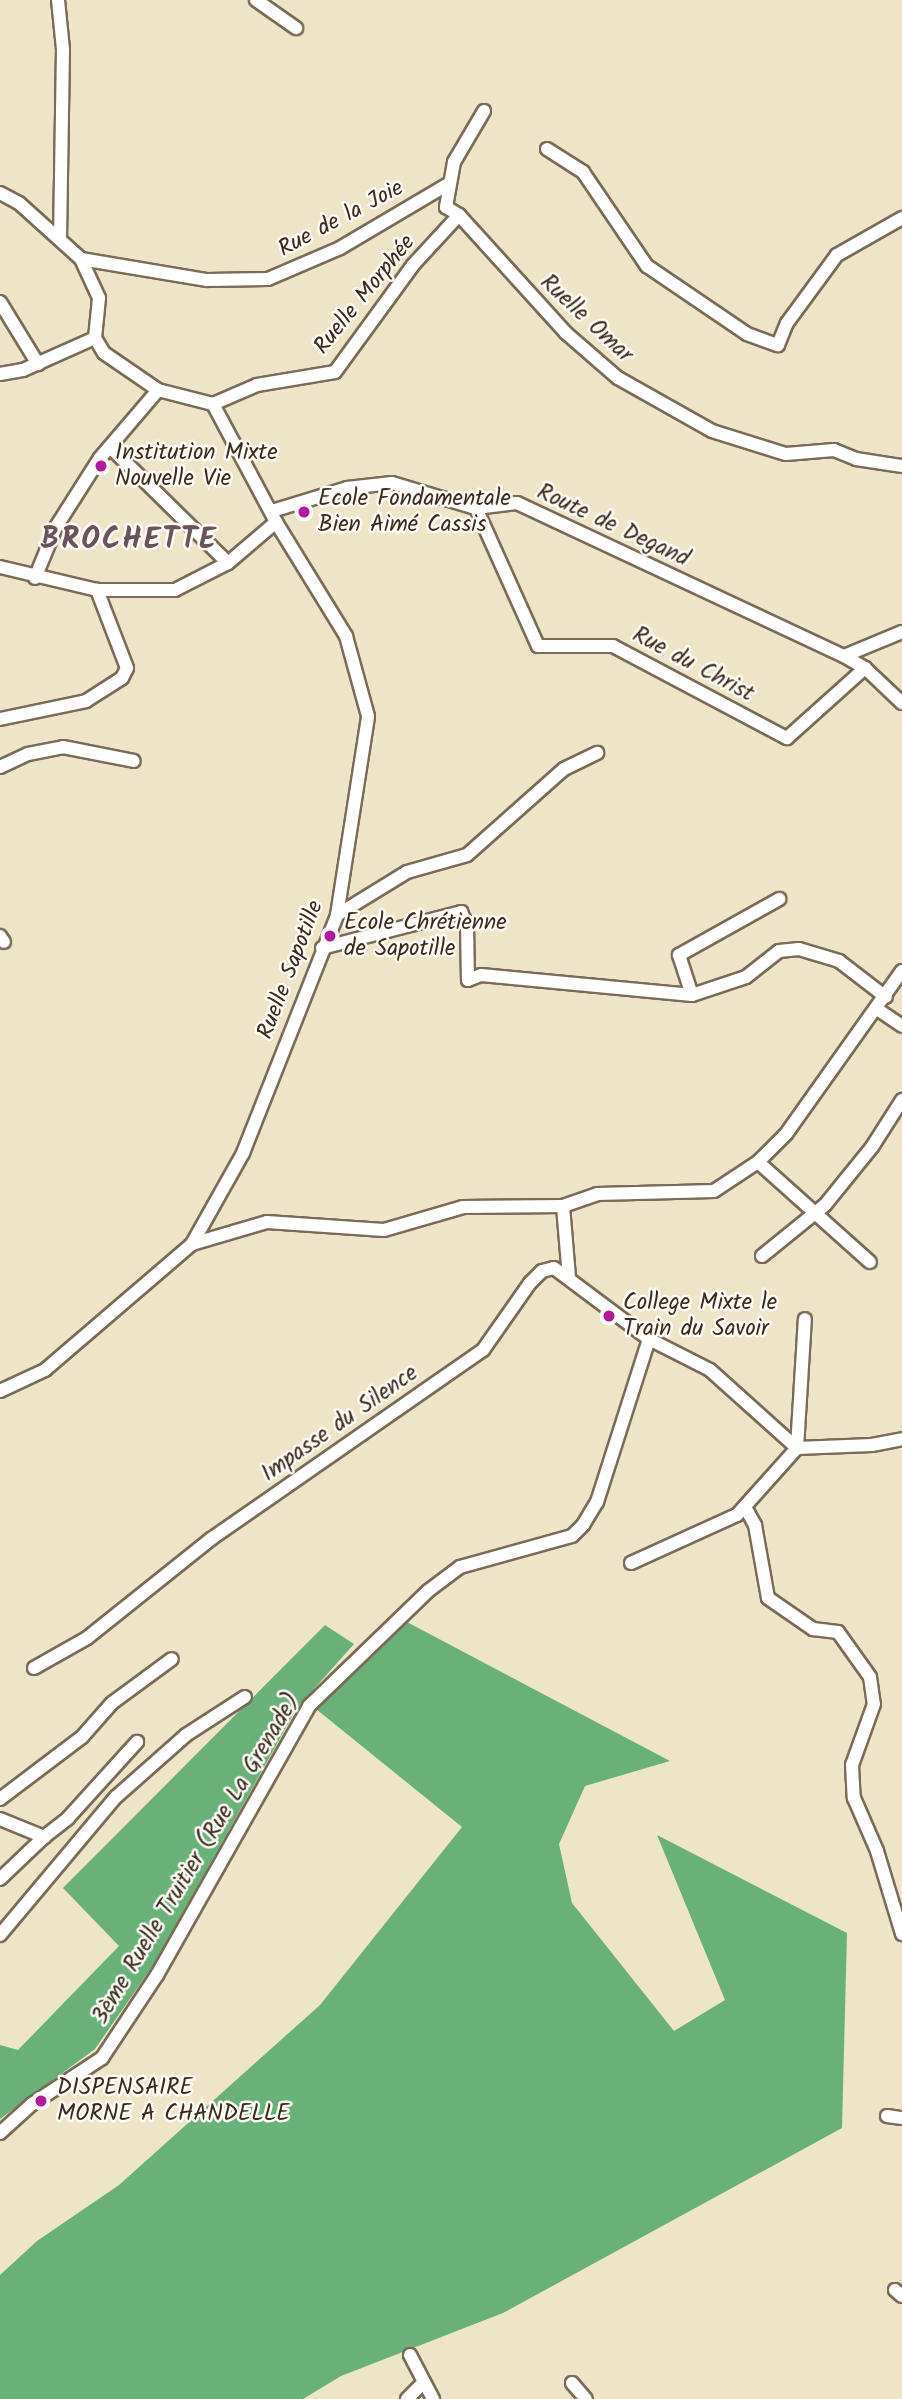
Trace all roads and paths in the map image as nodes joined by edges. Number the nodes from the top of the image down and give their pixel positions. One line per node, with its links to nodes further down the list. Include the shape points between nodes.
1 (58, 0): 10 (street, via 63,49)
2 (256, 0): 3 (street)
3 (296, 28)
4 (484, 111): 6 (street, Ruelle Omar, via 454,162)
5 (547, 149): 9 (street, via 583,172 647,267 747,334 778,345 787,323 837,255)
6 (450, 183): 8 (street, Ruelle Omar, via 446,207); 11 (street, Rue de la Joie, via 340,248 268,279 207,281)
7 (0, 193): 10 (street, via 19,202)
8 (459, 215): 17 (street, Ruelle Morphée, via 413,265 335,372 257,384); 19 (street, Ruelle Omar, via 509,275 618,378 712,431 786,454 834,450 856,459)
9 (902, 218)
10 (60, 238): 11 (street)
11 (81, 259): 13 (street, via 99,298)
12 (0, 302): 14 (street)
13 (95, 338): 14 (street); 16 (street, via 104,353)
14 (38, 364): 15 (street)
15 (0, 374)
16 (158, 390): 17 (street); 18 (street)
17 (213, 404): 21 (street, Ruelle Sapotille)
18 (110, 447): 22 (street); 24 (street, via 56,527)
19 (902, 466)
20 (476, 508): 21 (street, Route de Degand, via 392,483 347,488); 27 (street, Route de Degand, via 517,503); 28 (street, Rue du Christ, via 538,646 613,646 787,738)
21 (274, 517): 22 (street); 35 (street, Ruelle Sapotille, via 346,636 368,716)
22 (228, 563): 25 (street, via 174,590)
23 (0, 567): 24 (street)
24 (35, 578): 25 (street)
25 (97, 590): 30 (street, via 127,668 122,678 86,701)
26 (902, 632): 27 (street)
27 (844, 656): 28 (street, Route de Degand)
28 (865, 668): 29 (street, Route de Degand)
29 (902, 704)
30 (0, 719)
31 (597, 753): 35 (street, via 565,769 467,855 407,872)
32 (134, 761): 33 (street, via 63,747 28,754)
33 (0, 767)
34 (779, 899): 38 (street, via 679,955)
35 (337, 915): 36 (street, Ruelle Sapotille)
36 (322, 947): 38 (street, via 461,912 467,925 468,979 481,975); 46 (street, Ruelle Sapotille, via 243,1153)
37 (902, 971): 39 (street)
38 (692, 995): 39 (street, via 746,977 779,951 799,949 839,961)
39 (886, 997): 40 (street)
40 (877, 1009): 41 (street); 43 (street, via 786,1134)
41 (902, 1026)
42 (902, 1100): 45 (street, via 872,1147 825,1205)
43 (758, 1162): 44 (street, via 715,1191 597,1194); 45 (street)
44 (563, 1206): 46 (street, via 463,1207 384,1230 267,1222); 49 (street)
45 (812, 1213): 47 (street); 48 (street)
46 (191, 1244): 52 (street, Ruelle Sapotille, via 45,1370)
47 (762, 1256)
48 (870, 1262)
49 (569, 1276): 51 (street, via 599,1305); 58 (street, Impasse du Silence, via 554,1268 542,1272 483,1350 211,1539 87,1638)
50 (806, 1319): 54 (street)
51 (649, 1339): 54 (street, via 710,1370); 69 (street, 3ème Ruelle Truitier (Rue La Grenade), via 597,1502 583,1525 572,1535 460,1567 428,1591 309,1706 157,1975 102,2058 32,2104)
52 (0, 1391)
53 (902, 1438): 54 (street, via 872,1445)
54 (797, 1448): 55 (street)
55 (745, 1507): 56 (street, via 737,1515); 65 (street, via 755,1525 768,1598 813,1629 838,1632 870,1677 874,1704 852,1765 854,1798 877,1851)
56 (631, 1563)
57 (173, 1659): 61 (street, via 112,1703 82,1737)
58 (34, 1668)
59 (245, 1697): 66 (street, via 186,1735 116,1797)
60 (137, 1742): 63 (street, via 68,1818)
61 (0, 1799)
62 (0, 1819): 63 (street)
63 (44, 1837): 64 (street)
64 (0, 1879)
65 (902, 1934)
66 (0, 1935)
67 (887, 2116): 68 (street)
68 (902, 2118)
69 (0, 2133)
70 (410, 2355): 71 (street)
71 (423, 2383): 73 (street); 74 (street)
72 (572, 2383): 75 (street)
73 (407, 2399)
74 (433, 2399)
75 (586, 2399)

